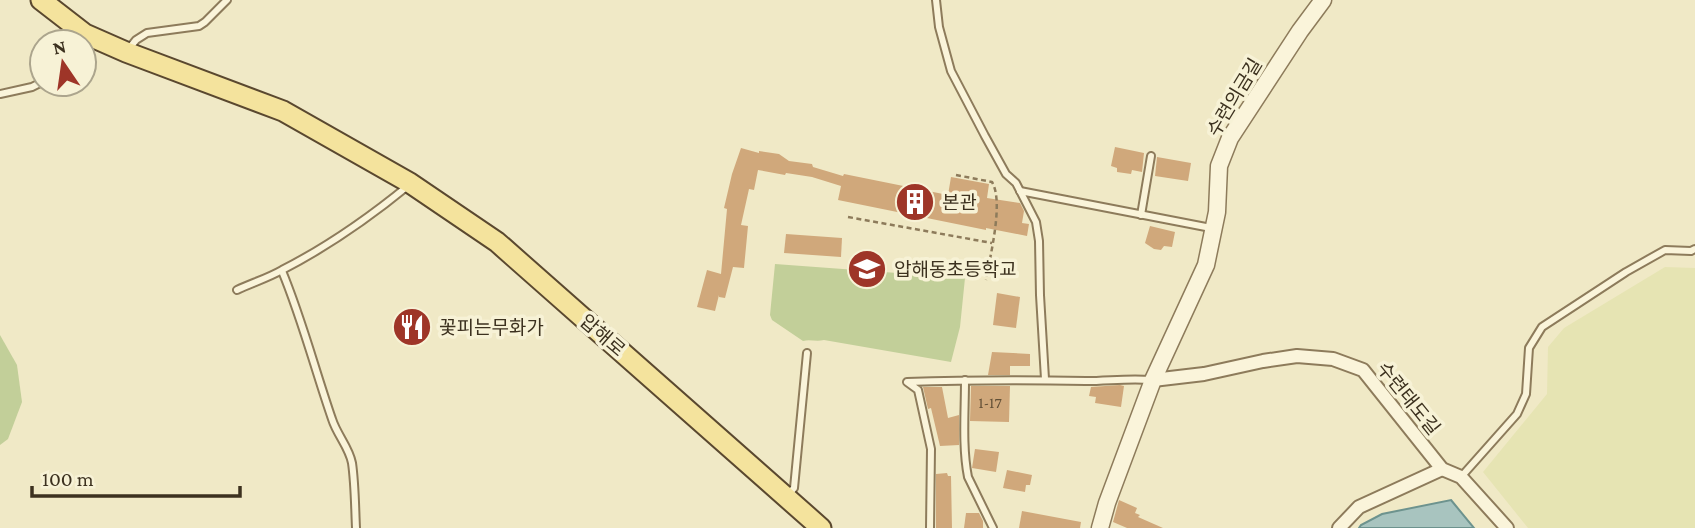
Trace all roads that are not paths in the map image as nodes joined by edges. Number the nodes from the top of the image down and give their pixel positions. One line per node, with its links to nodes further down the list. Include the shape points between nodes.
1 (41, 0): 5 (main road, 압해로)
2 (227, 0): 7 (lane, via 199,26 146,33)
3 (936, 0): 12 (lane, via 951,71 1006,174)
4 (1323, 0): 14 (street, 수련의금길, via 1230,138 1219,166)
5 (70, 28)
6 (98, 43): 7 (main road, 압해로)
7 (126, 52): 11 (main road, 압해로, via 283,111)
8 (28, 89): 9 (lane)
9 (0, 94)
10 (1151, 156): 13 (lane)
11 (410, 183): 16 (lane, via 338,237); 24 (main road, 압해로, via 497,242)
12 (1020, 191): 13 (lane); 19 (lane, via 1036,222 1039,242)
13 (1142, 215): 14 (lane)
14 (1214, 229): 21 (street, 수련의금길, via 1206,265)
15 (1695, 248): 23 (lane, via 1665,250 1542,327 1529,348 1526,394 1517,415)
16 (282, 271): 17 (lane); 25 (lane, via 335,428 348,449)
17 (237, 290)
18 (807, 353): 24 (lane, via 794,488)
19 (1045, 379): 20 (lane); 21 (lane)
20 (965, 380): 27 (lane, via 907,382 918,390 931,449); 28 (lane, via 966,469)
21 (1153, 380): 22 (street, 수련태도길, via 1297,356 1333,359 1363,370); 29 (street, 수련의금길)
22 (1441, 469): 23 (street, 수련태도길); 30 (street, via 1359,507)
23 (1461, 477): 31 (street, 수련태도길)
24 (787, 497): 26 (main road, 압해로)
25 (356, 528)
26 (821, 528)
27 (930, 528)
28 (993, 528)
29 (1100, 528)
30 (1339, 528)
31 (1507, 528)

